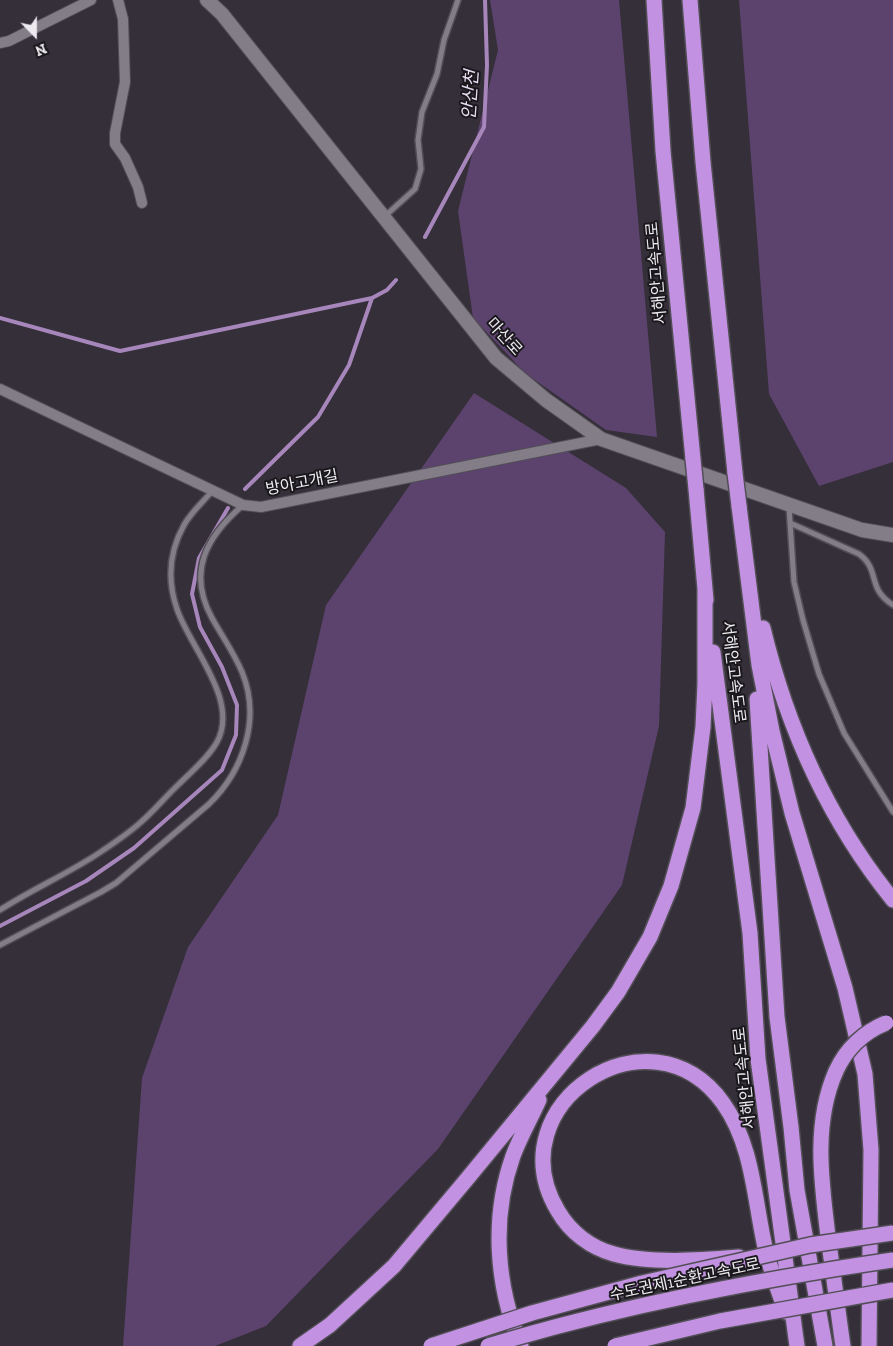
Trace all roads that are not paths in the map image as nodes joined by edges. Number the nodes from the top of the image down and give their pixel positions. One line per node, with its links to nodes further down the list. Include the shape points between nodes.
1 (91, 0): 7 (street)
2 (118, 0): 8 (street, via 123,19 125,82 115,144 125,158)
3 (207, 0): 9 (street, 마산로, via 222,14)
4 (458, 0): 9 (lane, via 444,40 437,74 422,112 418,140 421,169 415,188)
5 (654, 0): 18 (highway, 서해안고속도로, bridge, via 663,151)
6 (690, 0): 15 (highway, 서해안고속도로, bridge, via 704,172)
7 (0, 44)
8 (142, 203)
9 (384, 217): 11 (street, 마산로, via 496,358 546,400)
10 (0, 389): 12 (street, 방아고개길)
11 (601, 439): 13 (street, 마산로); 14 (street, 방아고개길, via 261,507)
12 (213, 490): 14 (street, 방아고개길); 22 (lane, via 185,522 173,551 170,575 181,620 217,689 222,716 217,741 207,756 141,822 95,856)
13 (789, 504): 16 (lane); 17 (street, 마산로, via 862,530)
14 (243, 505): 23 (lane, via 221,525 202,561 200,575 205,604 242,672 250,702 248,733 232,778 209,804 116,883)
15 (739, 506): 21 (highway, via 756,599 775,676 791,720 838,820); 40 (highway, 서해안고속도로, via 756,684 777,1017 797,1190); 42 (highway, via 772,731 792,813 845,988 865,1074 870,1150)
16 (790, 523): 19 (lane, via 865,558 878,592); 20 (lane, via 794,582 819,674 844,733)
17 (893, 535)
18 (705, 590): 25 (highway, via 705,682 700,762 693,808 671,886 650,937 618,992); 34 (highway, 서해안고속도로, via 750,933 758,1059)
19 (893, 605)
20 (893, 812)
21 (893, 900)
22 (0, 910)
23 (0, 945)
24 (889, 1021): 41 (highway, bridge, via 868,1032 846,1054 830,1083 823,1115 820,1152 824,1208)
25 (550, 1078): 35 (highway, via 394,1266 330,1325); 38 (highway, via 514,1154 499,1219 498,1246 503,1283)
26 (893, 1229): 28 (highway, bridge)
27 (893, 1233): 28 (highway, bridge)
28 (874, 1235): 29 (highway, bridge)
29 (760, 1255): 34 (highway, bridge, via 694,1259 628,1257 605,1251 576,1233 560,1215 549,1194 543,1172 543,1154 558,1109 579,1085 617,1066 641,1062 676,1066 706,1084 737,1126 751,1173 770,1265); 36 (highway, bridge, via 584,1298)
30 (893, 1260): 37 (highway, 수도권제1순환고속도로, bridge, via 705,1293 548,1328)
31 (893, 1290): 32 (highway, bridge)
32 (851, 1296): 33 (highway, bridge); 39 (highway, bridge, via 720,1321)
33 (893, 1301)
34 (797, 1344)
35 (300, 1346)
36 (431, 1346)
37 (488, 1346)
38 (521, 1346)
39 (616, 1346)
40 (825, 1346)
41 (843, 1346)
42 (869, 1346)

